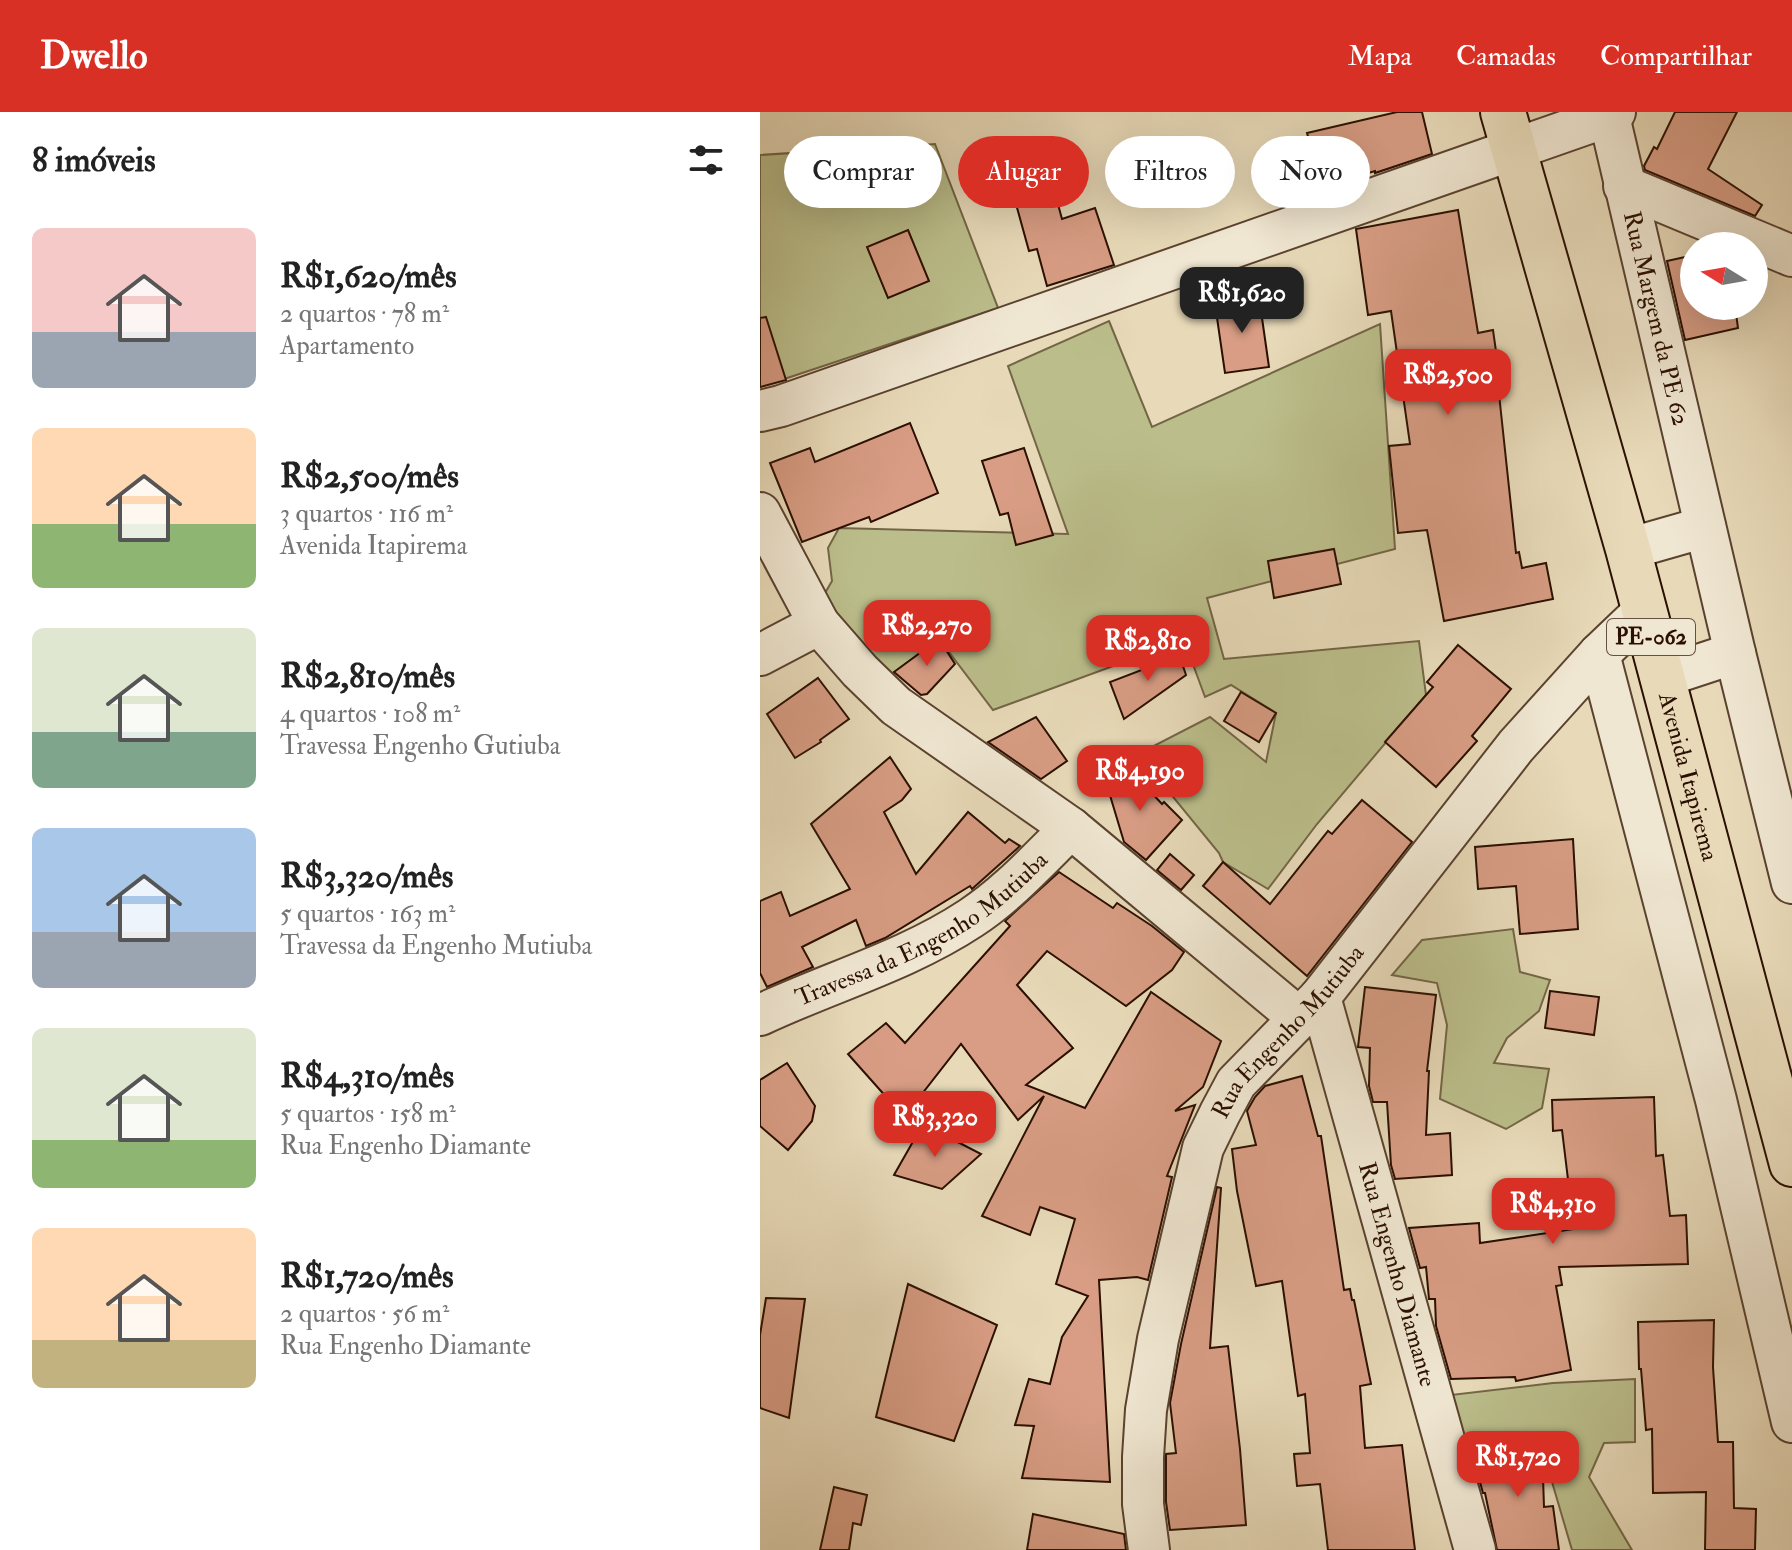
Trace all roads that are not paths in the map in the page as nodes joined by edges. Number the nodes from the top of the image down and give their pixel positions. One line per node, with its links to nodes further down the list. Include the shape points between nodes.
1 (1611, 113): 2 (street); 3 (street, Rua Margem da PE 62)
2 (1508, 131): 5 (street); 8 (main road, Avenida Itapirema / PE-062)
3 (1624, 186): 4 (street); 7 (street, Rua Margem da PE 62)
4 (1792, 256)
5 (760, 411)
6 (760, 513): 10 (street)
7 (1705, 527): 8 (street); 11 (street, Rua Margem da PE 62)
8 (1628, 549): 9 (main road, Avenida Itapirema / PE-062)
9 (1644, 611): 12 (street, Rua Engenho Mutiuba); 14 (main road, Avenida Itapirema / PE-062)
10 (819, 624): 13 (street); 15 (street, via 896,706)
11 (1735, 653): 14 (street); 16 (street, Rua Margem da PE 62)
12 (1599, 654): 17 (street, Rua Engenho Mutiuba, via 1516,746); 20 (street, via 1716,1100)
13 (760, 655)
14 (1662, 677): 19 (main road, Avenida Itapirema / PE-062)
15 (1071, 828): 17 (street); 18 (street, Travessa da Engenho Mutiuba, via 1003,895 970,919 910,953)
16 (1792, 883)
17 (1310, 1007): 21 (street, Rua Engenho Mutiuba, via 1236,1083 1203,1148 1146,1410 1143,1504); 22 (street, Rua Engenho Diamante)
18 (760, 1015)
19 (1792, 1161)
20 (1792, 1422)
21 (1149, 1550)
22 (1475, 1550)

